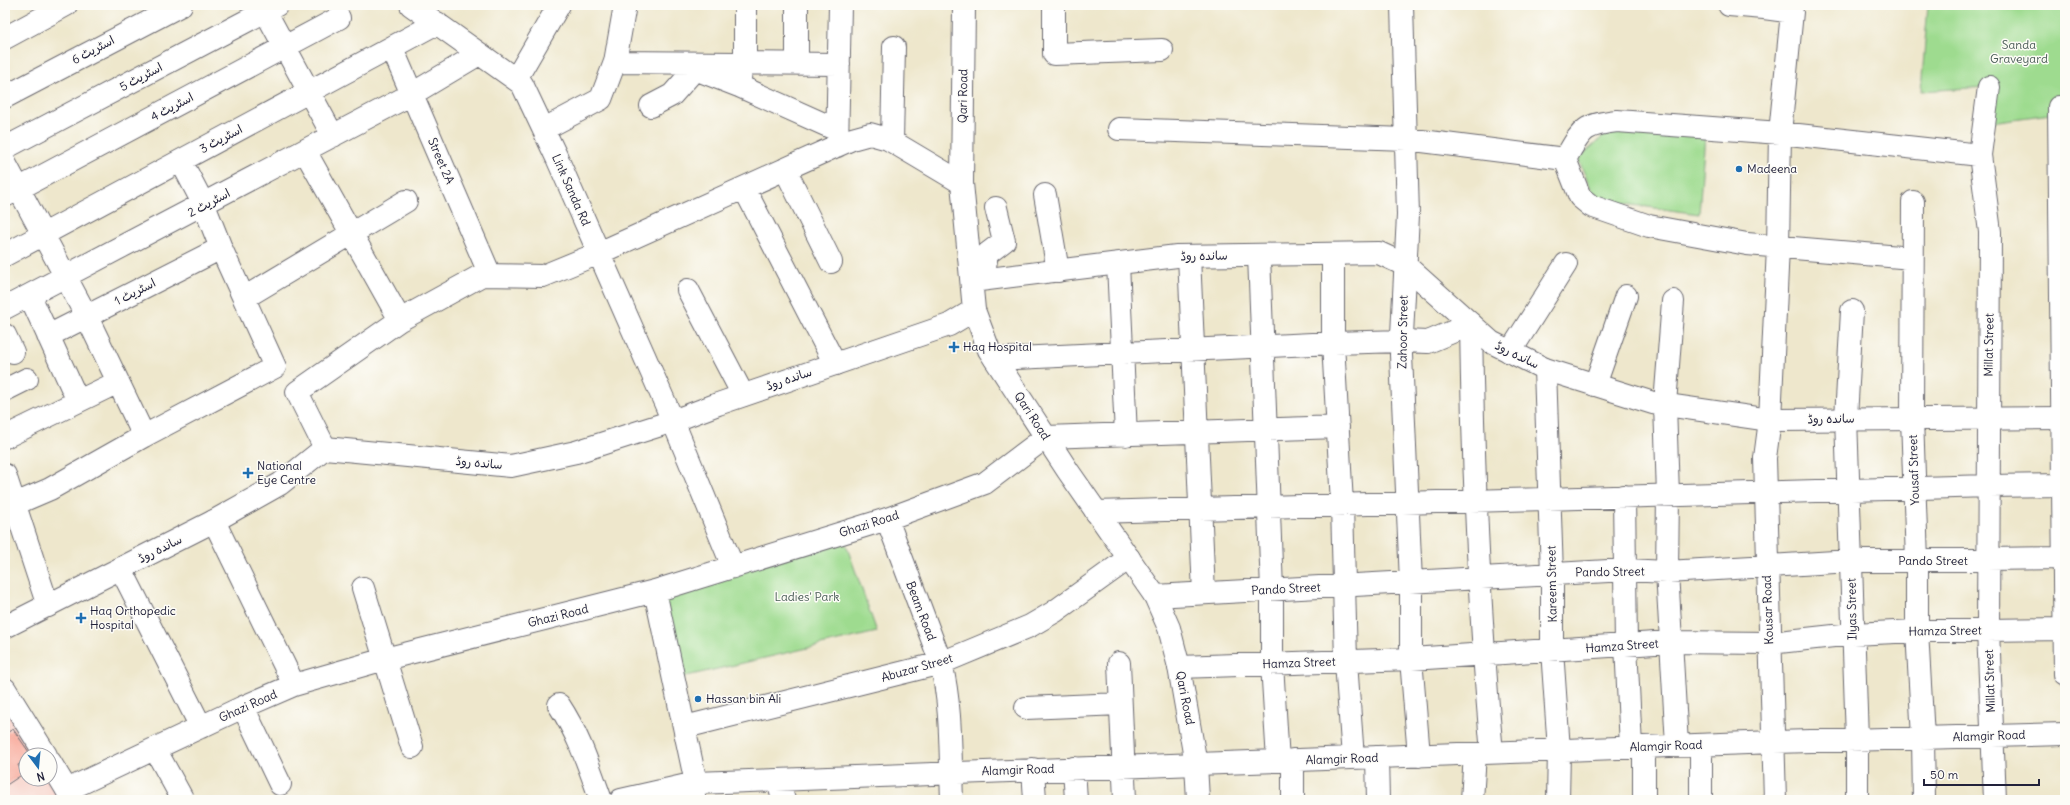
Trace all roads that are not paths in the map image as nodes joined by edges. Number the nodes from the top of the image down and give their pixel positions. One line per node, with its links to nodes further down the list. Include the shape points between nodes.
1 (181, 5): 33 (street, اسٹریٹ 6)
2 (411, 5): 16 (street, Link Sanda Rd)
3 (559, 5): 28 (street)
4 (625, 5): 23 (street)
5 (745, 5): 24 (street)
6 (797, 5): 25 (street)
7 (840, 5): 26 (street)
8 (964, 5): 50 (street, Qari Road)
9 (1054, 5): 21 (street, via 1054,54)
10 (1402, 5): 41 (street, Zahoor Street)
11 (1729, 5): 12 (street)
12 (1764, 6): 38 (street, Kousar Road, via 1792,12)
13 (268, 7): 18 (street); 43 (street, اسٹریٹ 5)
14 (54, 8): 17 (street)
15 (339, 18): 18 (street, اسٹریٹ 4)
16 (437, 23): 20 (street, اسٹریٹ 3); 22 (street, Link Sanda Rd)
17 (5, 38)
18 (285, 47): 31 (street); 52 (street, اسٹریٹ 4)
19 (894, 47): 42 (street)
20 (392, 48): 31 (street, اسٹریٹ 3); 32 (street, Street 2A)
21 (1162, 50)
22 (479, 54): 28 (street, Link Sanda Rd); 32 (street, اسٹریٹ 2)
23 (615, 62): 27 (street); 36 (street, via 601,99)
24 (743, 63): 25 (street); 27 (street); 29 (street)
25 (797, 63): 26 (street)
26 (839, 64): 40 (street)
27 (687, 65): 29 (street); 34 (street, via 672,95)
28 (516, 79): 36 (street, Link Sanda Rd, via 522,84)
29 (739, 86): 40 (street)
30 (1989, 87): 45 (street, Millat Street)
31 (310, 92): 39 (street); 47 (street, اسٹریٹ 3)
32 (412, 94): 39 (street, اسٹریٹ 2); 73 (street, Street 2A)
33 (5, 97)
34 (652, 106)
35 (2059, 107): 80 (street)
36 (544, 129): 62 (street, Link Sanda Rd)
37 (1119, 129): 41 (street)
38 (1780, 133): 45 (street); 46 (street, via 1617,121 1595,124 1581,133); 60 (street, Kousar Road)
39 (333, 136): 44 (street, اسٹریٹ 2)
40 (837, 138): 42 (street, via 870,134); 49 (street)
41 (1406, 139): 46 (street); 71 (street, Zahoor Street, via 1408,215)
42 (892, 141): 50 (street)
43 (5, 148)
44 (305, 151): 56 (street, اسٹریٹ 2); 59 (street)
45 (1980, 155): 107 (street, Millat Street, via 1990,232)
46 (1565, 160): 60 (street, via 1580,197 1591,206 1650,226 1747,244)
47 (181, 161): 56 (street); 58 (street, اسٹریٹ 3)
48 (5, 163): 52 (street)
49 (785, 169): 51 (street); 68 (street)
50 (962, 183): 75 (street, Qari Road)
51 (744, 188): 62 (street); 96 (street)
52 (12, 192): 58 (street)
53 (1045, 195): 72 (street)
54 (406, 201): 59 (street)
55 (1913, 202): 67 (street, Yousaf Street)
56 (204, 205): 61 (street); 74 (street, اسٹریٹ 2)
57 (996, 208): 75 (street, via 1004,241 987,254)
58 (44, 234): 64 (street, اسٹریٹ 3); 74 (street)
59 (351, 234): 79 (street); 86 (street)
60 (1778, 247): 67 (street); 109 (street, Kousar Road)
61 (221, 248): 79 (street); 85 (street, اسٹریٹ 1)
62 (599, 253): 73 (street, via 543,276); 110 (street, Link Sanda Rd)
63 (1333, 254): 65 (street, ساندہ روڈ); 71 (street, ساندہ روڈ, via 1379,252); 90 (street)
64 (5, 255)
65 (1259, 255): 66 (street, ساندہ روڈ); 91 (street)
66 (1189, 256): 69 (street, ساندہ روڈ); 92 (street)
67 (1912, 258): 106 (street, Yousaf Street)
68 (831, 262)
69 (1118, 264): 72 (street, ساندہ روڈ); 94 (street)
70 (1566, 264): 93 (street)
71 (1405, 265): 87 (street, ساندہ روڈ); 89 (street, Zahoor Street)
72 (1058, 271): 75 (street, ساندہ روڈ)
73 (490, 275): 86 (street, via 482,275)
74 (66, 277): 77 (street, اسٹریٹ 2); 85 (street)
75 (978, 280): 83 (street, Qari Road)
76 (688, 290): 102 (street)
77 (30, 296): 82 (street, اسٹریٹ 2); 88 (street)
78 (1626, 296): 100 (street)
79 (244, 298): 115 (street, via 275,367)
80 (2063, 300): 108 (street)
81 (1674, 301): 104 (street)
82 (5, 308)
83 (974, 310): 95 (street, Qari Road); 96 (street, ساندہ روڈ, via 949,325)
84 (1852, 311): 105 (street, Ilyas Street)
85 (87, 317): 88 (street, اسٹریٹ 1); 99 (street)
86 (400, 320): 118 (street, via 297,392)
87 (1471, 324): 89 (street, via 1428,342); 93 (street, ساندہ روڈ, via 1491,342); 128 (street)
88 (48, 336): 103 (street)
89 (1402, 341): 90 (street); 129 (street, Zahoor Street)
90 (1333, 343): 91 (street); 111 (street)
91 (1263, 346): 92 (street); 112 (street)
92 (1193, 350): 94 (street); 113 (street)
93 (1510, 352): 97 (street, ساندہ روڈ)
94 (1122, 353): 95 (street); 114 (street)
95 (995, 359): 117 (street, Qari Road)
96 (835, 364): 102 (street, ساندہ روڈ)
97 (1545, 369): 100 (street, ساندہ روڈ); 127 (street, Kareem Street)
98 (27, 380): 101 (street)
99 (118, 382): 103 (street); 115 (street)
100 (1595, 384): 104 (street, ساندہ روڈ, via 1653,403)
101 (5, 390)
102 (743, 395): 110 (street, ساندہ روڈ)
103 (78, 401): 116 (street)
104 (1665, 404): 109 (street, ساندہ روڈ); 125 (street)
105 (1846, 418): 106 (street, ساندہ روڈ); 109 (street, ساندہ روڈ); 123 (street, Ilyas Street)
106 (1912, 418): 107 (street, ساندہ روڈ); 122 (street, Yousaf Street)
107 (1988, 418): 108 (street, ساندہ روڈ); 121 (street, Millat Street)
108 (2064, 418): 120 (street)
109 (1770, 420): 124 (street, Kousar Road, via 1765,458)
110 (673, 421): 118 (street, ساندہ روڈ, via 576,452 512,466); 143 (street, Link Sanda Rd)
111 (1338, 427): 112 (street); 131 (street)
112 (1266, 430): 113 (street); 132 (street)
113 (1196, 432): 114 (street); 133 (street)
114 (1126, 434): 117 (street)
115 (144, 436): 130 (street, via 50,489)
116 (5, 437)
117 (1046, 437): 134 (street, Qari Road); 135 (street, Ghazi Road, via 985,483)
118 (326, 448): 136 (street, ساندہ روڈ, via 280,484)
119 (5, 475): 130 (street)
120 (2065, 485): 121 (street); 138 (street)
121 (1989, 486): 122 (street); 139 (street, Millat Street)
122 (1914, 488): 123 (street); 141 (street, Yousaf Street)
123 (1848, 490): 124 (street); 140 (street, Ilyas Street)
124 (1766, 492): 125 (street); 142 (street, Kousar Road)
125 (1668, 495): 126 (street); 146 (street)
126 (1624, 496): 127 (street); 145 (street)
127 (1549, 498): 128 (street); 147 (street, Kareem Street)
128 (1476, 500): 129 (street); 148 (street)
129 (1408, 502): 131 (street); 149 (street, Zahoor Street)
130 (15, 504): 156 (street)
131 (1342, 504): 132 (street); 150 (street)
132 (1268, 506): 133 (street); 152 (street)
133 (1200, 508): 134 (street); 154 (street)
134 (1096, 512): 137 (street, Qari Road)
135 (887, 519): 143 (street, Ghazi Road); 170 (street, Beam Road)
136 (214, 521): 144 (street, ساندہ روڈ); 175 (street)
137 (1129, 558): 155 (street, Qari Road); 170 (street, Abuzar Street, via 1054,612 1030,626)
138 (2065, 558): 139 (street, Pando Street); 158 (street)
139 (1990, 560): 141 (street, Pando Street); 159 (street, Millat Street)
140 (1851, 561): 141 (street, Pando Street); 142 (street, Pando Street); 161 (street, Ilyas Street)
141 (1917, 561): 160 (street, Yousaf Street)
142 (1767, 565): 146 (street, Pando Street); 163 (street, Kousar Road)
143 (733, 567): 153 (street, Ghazi Road)
144 (121, 569): 156 (street, ساندہ روڈ); 181 (street)
145 (1626, 570): 146 (street, Pando Street); 147 (street, Pando Street); 164 (street)
146 (1668, 572): 162 (street)
147 (1552, 574): 148 (street, Pando Street); 165 (street, Kareem Street)
148 (1481, 578): 149 (street, Pando Street); 166 (street)
149 (1411, 582): 150 (street, Pando Street); 168 (street, Zahoor Street)
150 (1346, 586): 152 (street, Pando Street); 169 (street)
151 (363, 588): 167 (street)
152 (1272, 590): 154 (street, Pando Street); 172 (street)
153 (655, 591): 167 (street, Ghazi Road); 182 (street)
154 (1204, 593): 155 (street, Pando Street)
155 (1155, 596): 173 (street, Qari Road, via 1169,628)
156 (48, 606): 157 (street, ساندہ روڈ)
157 (5, 627)
158 (2064, 629): 159 (street, Hamza Street); 174 (street)
159 (1988, 630): 160 (street, Hamza Street); 184 (street, Millat Street)
160 (1916, 631): 161 (street, Hamza Street); 185 (street, Yousaf Street)
161 (1852, 634): 163 (street, Hamza Street); 186 (street, Ilyas Street)
162 (1670, 642): 163 (street, Hamza Street); 164 (street, Hamza Street); 189 (street)
163 (1769, 643): 187 (street, Kousar Road)
164 (1626, 646): 165 (street, Hamza Street); 192 (street)
165 (1552, 650): 166 (street, Hamza Street); 194 (street, Kareem Street)
166 (1483, 655): 168 (street, Hamza Street); 195 (street)
167 (385, 659): 175 (street, Ghazi Road); 191 (street)
168 (1411, 659): 169 (street, Hamza Street); 196 (street, Zahoor Street)
169 (1346, 662): 172 (street, Hamza Street); 198 (street)
170 (941, 663): 182 (street, Abuzar Street); 204 (street, Beam Road, via 950,714)
171 (1119, 663): 177 (street)
172 (1272, 664): 173 (street, Hamza Street); 199 (street)
173 (1179, 667): 200 (street, Qari Road)
174 (2065, 674)
175 (294, 685): 179 (street, Ghazi Road)
176 (5, 689): 190 (street)
177 (1120, 704): 180 (street); 201 (street)
178 (559, 706): 211 (street, via 580,742)
179 (243, 707): 181 (street, Ghazi Road); 206 (street)
180 (1026, 708)
181 (201, 727): 193 (street, Ghazi Road)
182 (685, 727): 208 (street)
183 (2065, 734): 184 (street, Alamgir Road)
184 (1992, 736): 185 (street, Alamgir Road); 227 (street, Millat Street)
185 (1923, 738): 186 (street, Alamgir Road); 226 (street, Yousaf Street)
186 (1857, 740): 187 (street, Alamgir Road); 225 (street, Ilyas Street)
187 (1774, 742): 188 (street, Alamgir Road); 224 (street, Kousar Road)
188 (1701, 745): 189 (street, Alamgir Road); 223 (street)
189 (1676, 746): 192 (street, Alamgir Road)
190 (41, 747)
191 (412, 747)
192 (1638, 747): 194 (street, Alamgir Road); 222 (street)
193 (156, 748): 209 (street, Ghazi Road); 210 (street)
194 (1559, 750): 195 (street, Alamgir Road); 221 (street, Kareem Street)
195 (1484, 753): 196 (street, Alamgir Road); 220 (street)
196 (1419, 756): 197 (street, Alamgir Road)
197 (1377, 757): 198 (street, Alamgir Road); 219 (street)
198 (1353, 758): 199 (street, Alamgir Road)
199 (1285, 761): 200 (street, Alamgir Road); 218 (street)
200 (1196, 764): 201 (street, Alamgir Road); 217 (street, Qari Road)
201 (1123, 766): 202 (street, Alamgir Road); 216 (street)
202 (1074, 768): 203 (street, Alamgir Road); 215 (street)
203 (1033, 770): 204 (street, Alamgir Road); 214 (street)
204 (951, 773): 207 (street, Alamgir Road); 213 (street, Beam Road)
205 (58, 775): 209 (street)
206 (280, 784)
207 (781, 790): 208 (street, Alamgir Road)
208 (694, 792): 212 (street, Alamgir Road)
209 (70, 795)
210 (183, 800)
211 (601, 800)
212 (621, 800)
213 (952, 800)
214 (1035, 800)
215 (1076, 800)
216 (1125, 800)
217 (1198, 800)
218 (1293, 800)
219 (1378, 800)
220 (1472, 800)
221 (1558, 800)
222 (1644, 800)
223 (1701, 800)
224 (1775, 800)
225 (1857, 800)
226 (1924, 800)
227 (1995, 800)

